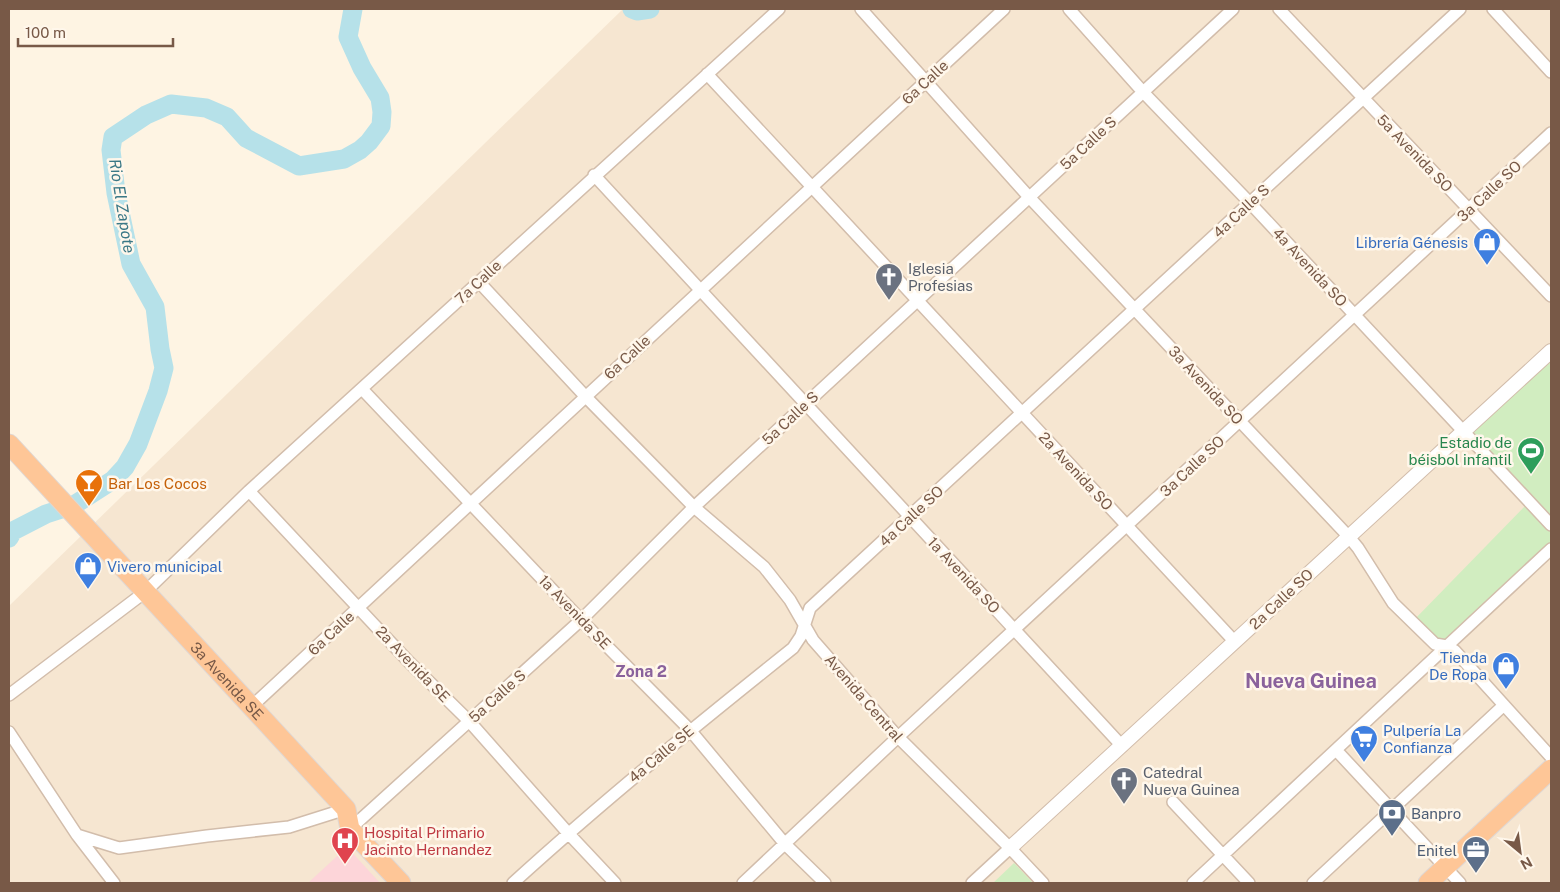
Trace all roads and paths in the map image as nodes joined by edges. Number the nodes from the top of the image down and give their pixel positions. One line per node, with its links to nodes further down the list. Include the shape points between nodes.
1 (779, 9): 10 (street, 7a Calle)
2 (861, 9): 11 (street, 3a Avenida SO)
3 (1004, 9): 11 (street, 6a Calle)
4 (1068, 9): 12 (street, 4a Avenida SO)
5 (1233, 9): 12 (street, 5a Calle S)
6 (1279, 9): 13 (street, 5a Avenida SO)
7 (1460, 9): 13 (street, 4a Calle S)
8 (1493, 9): 9 (street)
9 (1551, 72)
10 (707, 74): 15 (street, 7a Calle); 16 (street, 2a Avenida SO)
11 (926, 81): 16 (street, 6a Calle); 17 (street, 3a Avenida SO)
12 (1142, 92): 17 (street, 5a Calle S); 18 (street, 4a Avenida SO)
13 (1362, 98): 18 (street, 4a Calle S); 19 (street, 5a Avenida SO)
14 (1551, 134): 19 (street, 3a Calle SO)
15 (594, 175): 20 (street, 7a Calle); 21 (street, 1a Avenida SO)
16 (812, 187): 21 (street, 6a Calle); 23 (street, 2a Avenida SO)
17 (1030, 197): 23 (street, 5a Calle S); 24 (street, 3a Avenida SO)
18 (1250, 203): 24 (street, 4a Calle S); 25 (street, 4a Avenida SO)
19 (1469, 210): 22 (street, 5a Avenida SO); 25 (street, 3a Calle SO)
20 (478, 282): 27 (street, 7a Calle); 28 (street, Avenida Central)
21 (700, 290): 28 (street, 6a Calle); 29 (street, 1a Avenida SO)
22 (1551, 296)
23 (918, 300): 29 (street, 5a Calle S); 30 (street, 2a Avenida SO)
24 (1135, 309): 30 (street, 4a Calle S); 31 (street, 3a Avenida SO)
25 (1355, 315): 31 (street, 3a Calle SO); 32 (street, 4a Avenida SO)
26 (1551, 351): 32 (street, 2a Calle SO)
27 (362, 389): 34 (street, 7a Calle); 35 (street, 1a Avenida SE)
28 (586, 396): 35 (street, 6a Calle); 36 (street, Avenida Central)
29 (806, 404): 36 (street, 5a Calle S); 37 (street, 1a Avenida SO)
30 (1022, 413): 37 (street, 4a Calle SO); 39 (street, 2a Avenida SO)
31 (1240, 422): 39 (street, 3a Calle SO); 40 (street, 3a Avenida SO)
32 (1464, 431): 38 (street, 4a Avenida SO); 40 (street, 2a Calle SO)
33 (9, 444): 42 (highway, 3a Avenida SE)
34 (250, 491): 42 (street, 7a Calle); 43 (street, 2a Avenida SE)
35 (472, 503): 43 (street, 6a Calle); 44 (street, 1a Avenida SE)
36 (694, 507): 44 (street, 5a Calle S); 45 (street, Avenida Central, via 764,567)
37 (910, 517): 45 (street, 4a Calle SO, via 810,608); 46 (street, 1a Avenida SO)
38 (1551, 525)
39 (1127, 526): 46 (street, 3a Calle SO); 47 (street, 2a Avenida SO)
40 (1349, 537): 47 (street, 2a Calle SO); 48 (street, 3a Avenida SO, via 1393,603 1435,644)
41 (1551, 549): 48 (street)
42 (145, 592): 49 (street, 7a Calle); 51 (highway, 3a Avenida SE)
43 (359, 607): 51 (street, 6a Calle); 52 (street, 2a Avenida SE)
44 (581, 620): 52 (street, 5a Calle S); 53 (street, 1a Avenida SE)
45 (805, 624): 53 (street, 4a Calle SE, via 793,648); 55 (street, Avenida Central, via 813,640)
46 (1014, 630): 55 (street, 3a Calle SO); 56 (street, 1a Avenida SO)
47 (1235, 642): 56 (street, 2a Calle SO)
48 (1447, 646): 50 (street, 3a Avenida SO); 57 (street)
49 (9, 695)
50 (1504, 705): 58 (street, 3a Avenida SO); 62 (street)
51 (251, 707): 61 (highway, 3a Avenida SE)
52 (469, 721): 63 (street, 5a Calle S); 64 (street, 2a Avenida SE)
53 (690, 730): 64 (street, 4a Calle SE); 66 (street, 1a Avenida SE)
54 (9, 732): 65 (street)
55 (898, 737): 66 (street, 3a Calle SO); 67 (street, Avenida Central)
56 (1122, 746): 67 (street, 2a Calle SO)
57 (1336, 750): 62 (street); 68 (street)
58 (1551, 757)
59 (1551, 769): 69 (highway)
60 (1173, 802): 68 (street)
61 (346, 809): 63 (highway); 65 (street, via 288,827 119,848)
62 (1392, 810): 69 (street); 80 (street)
63 (350, 829): 71 (highway)
64 (568, 833): 72 (street, 4a Calle SE); 73 (street, 2a Avenida SE)
65 (77, 835): 70 (street)
66 (785, 844): 74 (street, 3a Calle SO); 75 (street, 1a Avenida SE)
67 (1010, 848): 76 (street); 77 (street, Avenida Central)
68 (1223, 856): 78 (street); 79 (street)
69 (1445, 867): 81 (highway); 82 (street)
70 (114, 883)
71 (401, 883)
72 (513, 883)
73 (615, 883)
74 (743, 883)
75 (825, 883)
76 (972, 883)
77 (1043, 883)
78 (1193, 883)
79 (1249, 883)
80 (1312, 883)
81 (1428, 883)
82 (1460, 883)

